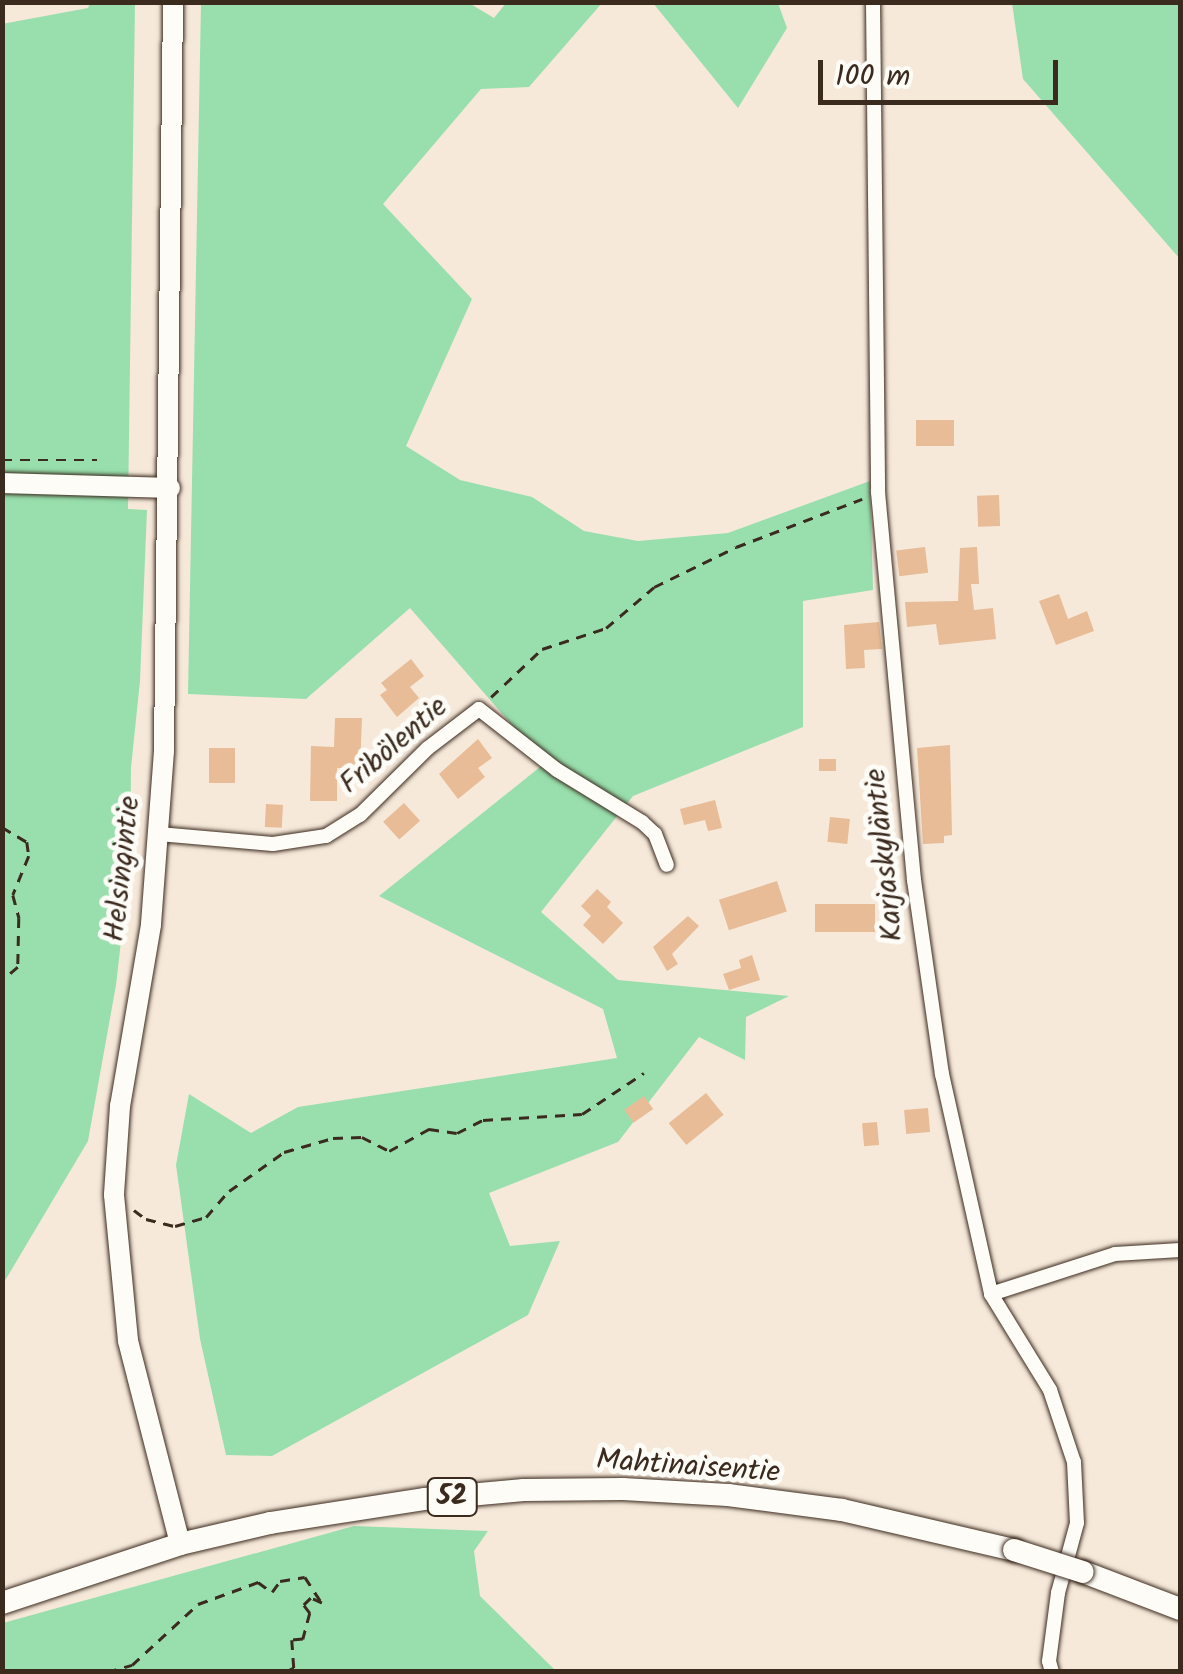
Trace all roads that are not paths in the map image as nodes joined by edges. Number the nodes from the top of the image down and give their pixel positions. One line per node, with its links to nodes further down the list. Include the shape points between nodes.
1 (174, 2): 4 (main road, Helsingintie)
2 (874, 2): 8 (street, Karjaskyläntie, via 878,492 931,1006)
3 (2, 484): 4 (main road)
4 (170, 488): 5 (main road, Helsingintie)
5 (159, 834): 6 (street, Fribölentie, via 272,844 326,836 360,815 428,748 480,709 557,770 642,822 656,834); 9 (main road, Helsingintie, via 120,1106 114,1195 128,1341)
6 (667, 865)
7 (1180, 1250): 8 (street, via 1114,1254)
8 (991, 1294): 12 (street, Karjaskyläntie, via 1050,1390 1074,1462 1077,1523 1058,1593)
9 (180, 1544): 10 (main road, 52); 11 (main road, Mahtinaisentie / 52, bridge, via 270,1523 524,1490 728,1495 842,1510 1014,1550)
10 (2, 1602)
11 (1180, 1609)
12 (1052, 1672)

